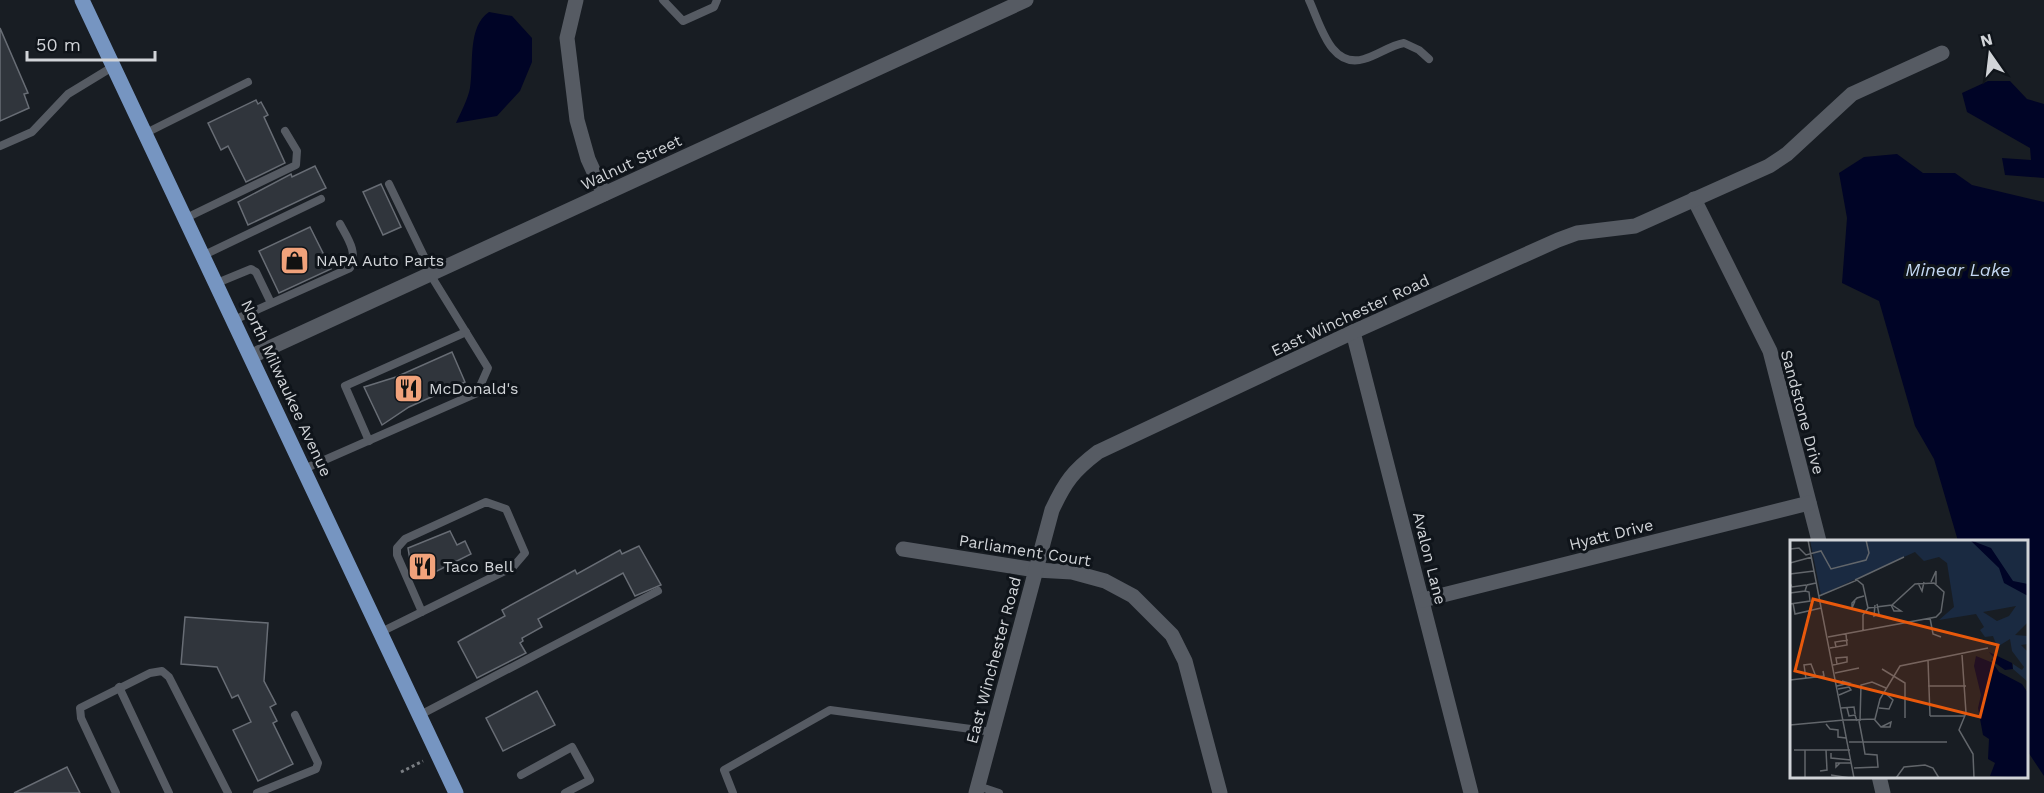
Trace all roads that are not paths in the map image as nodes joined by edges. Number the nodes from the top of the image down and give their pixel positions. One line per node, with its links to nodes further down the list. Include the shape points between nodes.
1 (82, 0): 9 (main road, North Milwaukee Avenue)
2 (576, 0): 15 (street, via 567,38 577,120 588,159)
3 (663, 0): 4 (lane, via 683,21 714,7)
4 (717, 0)
5 (1026, 0): 15 (street, Walnut Street)
6 (1309, 0): 8 (lane, via 1329,43 1344,60 1365,59 1404,43)
7 (1942, 53): 17 (street, East Winchester Road, via 1852,94 1787,154)
8 (1429, 59)
9 (114, 66): 12 (main road, North Milwaukee Avenue); 13 (lane, via 68,94 32,132)
10 (249, 82): 12 (lane)
11 (285, 131): 18 (lane, via 297,151 296,165)
12 (146, 133): 18 (main road, North Milwaukee Avenue)
13 (0, 146)
14 (388, 184): 21 (lane)
15 (604, 194): 21 (street, Walnut Street)
16 (321, 199): 20 (lane)
17 (1694, 200): 26 (street, East Winchester Road, via 1635,226 1577,233 1558,240); 30 (street, Sandstone Drive, via 1770,351)
18 (186, 218): 20 (main road, North Milwaukee Avenue)
19 (340, 224): 23 (lane, via 355,259 350,268)
20 (204, 255): 22 (main road, North Milwaukee Avenue)
21 (431, 274): 25 (lane); 27 (street, Walnut Street)
22 (217, 283): 23 (lane, via 251,269); 24 (main road, North Milwaukee Avenue)
23 (271, 303): 24 (lane)
24 (234, 320): 27 (main road, North Milwaukee Avenue)
25 (466, 332): 28 (lane, via 488,368 477,393); 28 (lane, via 345,386)
26 (1353, 332): 33 (street, East Winchester Road, via 1098,452 1079,466 1065,482 1052,510); 35 (street, Avalon Lane)
27 (252, 356): 29 (main road, North Milwaukee Avenue)
28 (369, 441): 29 (lane)
29 (304, 469): 37 (main road, North Milwaukee Avenue)
30 (1809, 503): 31 (street, Sandstone Drive); 35 (street, Hyatt Drive)
31 (1819, 540)
32 (903, 549): 33 (street, Parliament Court)
33 (1036, 570): 41 (street, East Winchester Road); 53 (street, Parliament Court, via 1072,572 1105,581 1133,596 1172,635 1185,661)
34 (658, 591): 40 (lane)
35 (1423, 600): 54 (street, Avalon Lane)
36 (422, 612): 36 (lane, via 397,548 405,539 486,502 506,509 525,553 513,567); 37 (lane)
37 (381, 632): 40 (main road, North Milwaukee Avenue)
38 (119, 687): 45 (lane, via 80,708); 46 (lane); 47 (lane, via 150,673 162,671 169,677)
39 (296, 715): 48 (lane, via 318,763 316,769)
40 (420, 715): 49 (main road, North Milwaukee Avenue)
41 (993, 732): 44 (street, East Winchester Road); 51 (lane, via 830,710 724,770)
42 (521, 775): 50 (lane, via 572,747 590,780)
43 (1879, 778): 55 (street)
44 (977, 789): 52 (lane)
45 (116, 793)
46 (169, 793)
47 (228, 793)
48 (257, 793)
49 (456, 793)
50 (565, 793)
51 (733, 793)
52 (999, 793)
53 (1220, 793)
54 (1471, 793)
55 (1883, 793)

